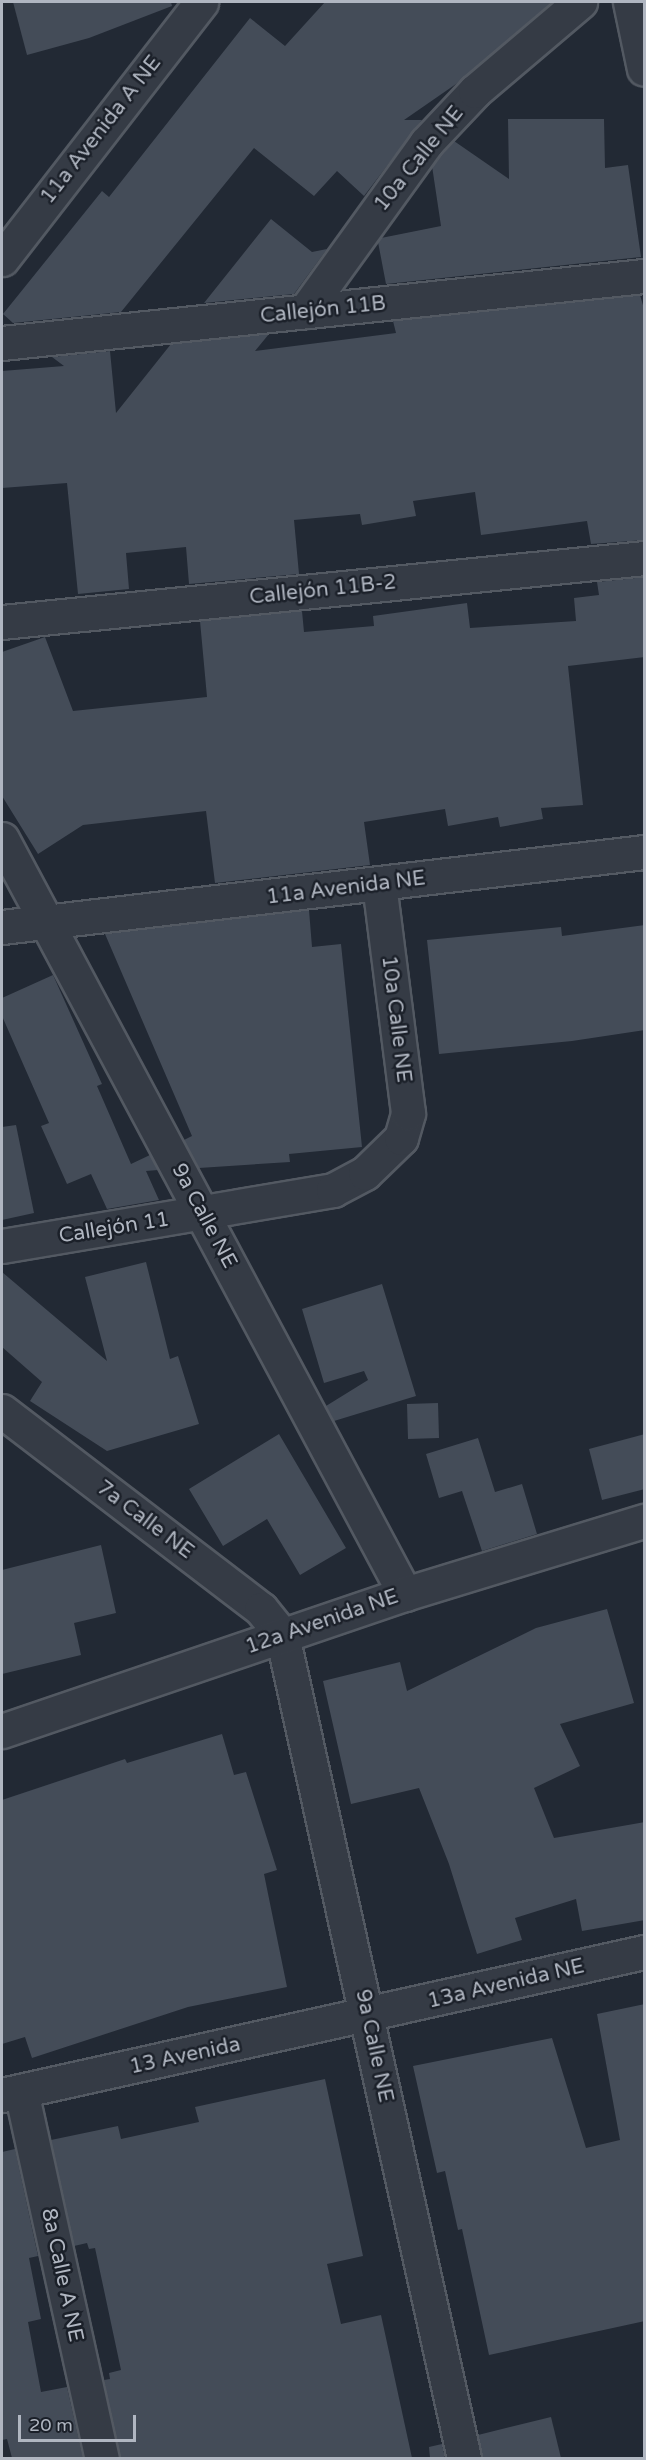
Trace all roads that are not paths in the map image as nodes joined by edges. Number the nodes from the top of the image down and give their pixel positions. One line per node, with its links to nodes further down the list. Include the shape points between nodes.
1 (201, 2): 5 (street, 11a Avenida A NE)
2 (580, 2): 7 (street, 10a Calle NE, via 475,91 426,143)
3 (630, 2): 4 (street)
4 (645, 69)
5 (2, 259)
6 (645, 276): 7 (street, Callejón 11B)
7 (305, 312): 8 (street, Callejón 11B)
8 (2, 343)
9 (645, 558): 10 (street, Callejón 11B-2)
10 (2, 622)
11 (2, 839): 14 (street, 9a Calle NE)
12 (645, 852): 13 (street, 11a Avenida NE)
13 (379, 884): 14 (street, 11a Avenida NE); 16 (street, 10a Calle NE, via 408,1113 401,1138)
14 (47, 923): 15 (street, 11a Avenida NE); 17 (street, 9a Calle NE)
15 (2, 927)
16 (390, 1149): 17 (street, Callejón 11, via 366,1173 333,1190)
17 (203, 1213): 18 (street, Callejón 11); 21 (street, 9a Calle NE)
18 (2, 1246)
19 (2, 1412): 22 (street, 7a Calle NE, via 261,1609)
20 (645, 1521): 21 (street, 12a Avenida NE)
21 (405, 1594): 22 (street, 12a Avenida NE)
22 (282, 1635): 23 (street, 12a Avenida NE); 25 (street, 9a Calle NE)
23 (2, 1731)
24 (645, 1952): 25 (street, 13a Avenida NE)
25 (368, 2015): 26 (street, 13 Avenida); 28 (street, 9a Calle NE)
26 (11, 2093): 27 (street, 8a Calle A NE)
27 (102, 2458)
28 (464, 2458)

